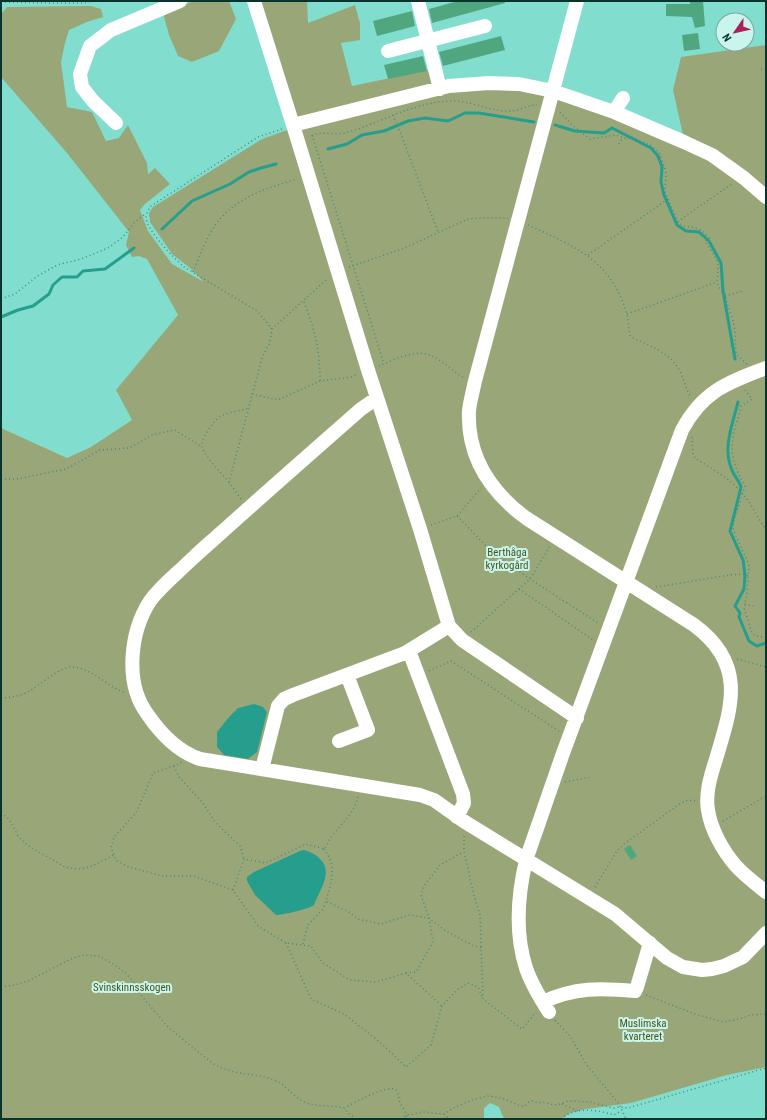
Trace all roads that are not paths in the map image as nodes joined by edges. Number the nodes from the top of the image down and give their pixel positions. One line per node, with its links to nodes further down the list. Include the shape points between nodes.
1 (180, 1): 12 (lane, via 111,30 90,46 80,74 82,87)
2 (254, 1): 13 (lane)
3 (418, 1): 6 (lane)
4 (577, 1): 9 (lane)
5 (485, 26): 6 (lane)
6 (428, 41): 7 (lane); 8 (lane)
7 (388, 52)
8 (440, 89): 9 (lane, via 489,83 519,84); 13 (lane)
9 (553, 91): 11 (lane); 17 (lane, via 474,386 470,411 471,434 478,460 488,480 502,498 526,518)
10 (623, 98): 11 (lane)
11 (614, 112): 14 (lane, via 712,156 743,177)
12 (116, 123)
13 (293, 125): 16 (lane)
14 (766, 197)
15 (766, 368): 17 (lane, via 729,383 711,394 687,420)
16 (377, 398): 18 (lane); 23 (lane, via 361,409 248,508 158,590 147,606 138,627 133,672 142,708 153,722 169,740 194,757)
17 (626, 582): 21 (lane); 26 (lane, via 698,628 711,639 720,652 729,674 731,701 711,775 707,804 712,826 723,847 736,866)
18 (449, 626): 19 (lane); 21 (lane, via 462,640)
19 (409, 652): 20 (lane); 24 (lane, via 463,794)
20 (346, 675): 22 (lane, via 368,730); 23 (lane, via 288,697 280,703)
21 (577, 718): 25 (lane)
22 (340, 741)
23 (262, 769): 24 (lane, via 420,795 434,800)
24 (461, 819): 25 (lane)
25 (526, 860): 28 (lane, via 622,918); 28 (lane, via 520,898 520,936 526,967 546,1007 563,994 593,988 635,990)
26 (766, 892)
27 (766, 933): 28 (lane, via 743,956 724,966 708,969 683,966 667,958)
28 (650, 942)

